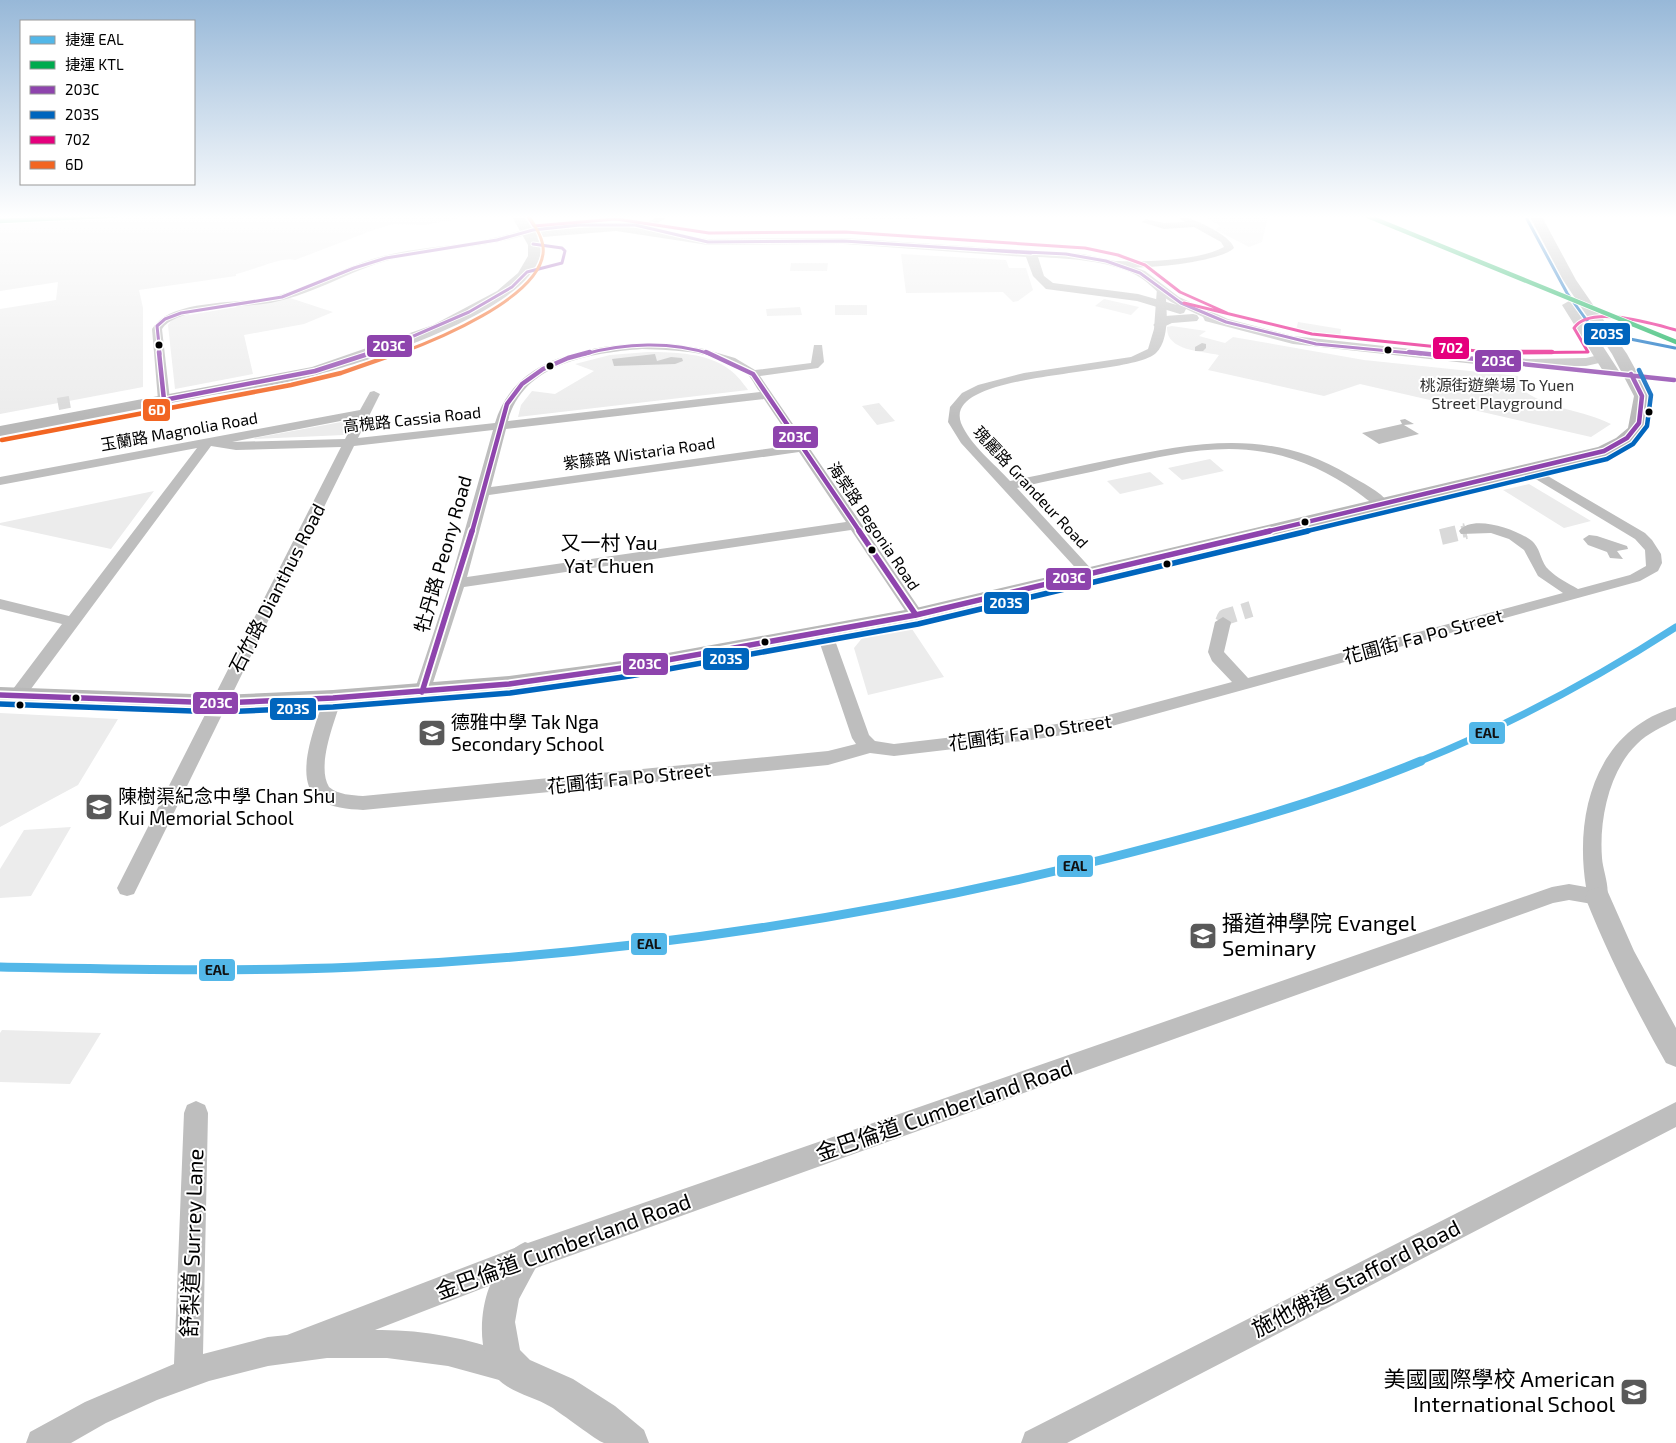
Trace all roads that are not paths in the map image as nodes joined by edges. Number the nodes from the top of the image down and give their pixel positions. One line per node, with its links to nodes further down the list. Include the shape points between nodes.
1 (318, 282): 17 (street, via 282,297 170,317 157,326)
2 (518, 282): 17 (main road, via 450,322 366,356 315,371)
3 (1043, 282): 8 (street, via 1058,288)
4 (1153, 282): 7 (street)
5 (1557, 282): 12 (main road, via 1574,316)
6 (1571, 282): 14 (main road)
7 (1160, 290): 8 (street, via 1148,296); 9 (street); 10 (street, via 1185,305)
8 (1129, 297): 9 (street, via 1147,304)
9 (1160, 315): 10 (street); 10 (street, via 1169,319); 27 (street, 瑰麗路 Grandeur Road, via 1155,346 1139,358 996,382 975,390 961,401 954,415 957,430)
10 (1224, 321): 12 (street, via 1311,343 1475,360)
11 (825, 343): 13 (street, via 814,366)
12 (1607, 365): 14 (street); 18 (main road, via 1625,394)
13 (752, 374): 16 (street, 海棠路 Begonia Road); 20 (street, 海棠路 Begonia Road, via 729,359 691,349 649,346 594,352 555,364 529,378 506,406)
14 (1631, 374): 18 (main road, via 1642,396)
15 (374, 394): 19 (street, 石竹路 Dianthus Road)
16 (768, 395): 20 (street, 高槐路 Cassia Road); 24 (street, 海棠路 Begonia Road)
17 (164, 400): 21 (main road)
18 (1639, 401): 25 (main road, via 1640,418 1623,442 1604,451)
19 (365, 413): 22 (street, 玉蘭路 Magnolia Road); 23 (street, 石竹路 Dianthus Road)
20 (501, 427): 23 (street, 高槐路 Cassia Road); 28 (street, 牡丹路 Peony Road)
21 (0, 431)
22 (208, 442): 23 (street, 高槐路 Cassia Road, via 236,446); 26 (street, 玉蘭路 Magnolia Road); 37 (street)
23 (350, 443): 44 (street, 石竹路 Dianthus Road)
24 (802, 448): 28 (street, 紫藤路 Wistaria Road); 30 (street, 海棠路 Begonia Road)
25 (1529, 469): 29 (main road); 34 (street, 花圃街 Fa Po Street, via 1634,532 1654,552 1653,568 1644,575)
26 (0, 480)
27 (1007, 486): 29 (street, via 1185,448 1235,444 1272,449 1309,460 1341,475); 32 (street, 瑰麗路 Grandeur Road)
28 (481, 492): 33 (street, 牡丹路 Peony Road)
29 (1382, 503): 32 (main road)
30 (854, 525): 33 (street); 36 (street, 海棠路 Begonia Road)
31 (1466, 530): 34 (street, via 1481,526 1506,532 1529,546 1542,572)
32 (1088, 573): 36 (main road)
33 (458, 583): 41 (street, 牡丹路 Peony Road)
34 (1576, 594): 40 (street, 花圃街 Fa Po Street)
35 (0, 604): 37 (street)
36 (916, 615): 39 (main road)
37 (72, 622): 42 (street)
38 (1224, 622): 40 (street, via 1216,652)
39 (824, 632): 41 (main road, via 629,667); 46 (street, via 861,738)
40 (1245, 685): 46 (street, 花圃街 Fa Po Street, via 1122,718 1067,728 894,750)
41 (422, 692): 43 (main road)
42 (8, 696): 44 (main road)
43 (333, 698): 44 (main road); 46 (street, 花圃街 Fa Po Street, via 314,774 323,793 348,802 380,802 828,758)
44 (220, 702): 47 (street, 石竹路 Dianthus Road)
45 (1676, 713): 48 (street, via 1628,742 1613,763 1600,792 1592,851)
46 (870, 747)
47 (127, 888)
48 (1598, 897): 49 (street, via 1617,946); 52 (street, 金巴倫道 Cumberland Road, via 1569,892 1552,895)
49 (1676, 1054)
50 (196, 1113): 55 (street, 舒梨道 Surrey Lane)
51 (1676, 1114): 58 (street, 施他佛道 Stafford Road)
52 (525, 1258): 53 (street, 金巴倫道 Cumberland Road); 54 (street, via 509,1280 498,1312 498,1334)
53 (295, 1346): 54 (street, via 365,1341 399,1343 476,1356); 55 (street)
54 (512, 1369): 57 (street, via 550,1386 586,1408)
55 (188, 1374): 56 (street, via 112,1405)
56 (41, 1443)
57 (631, 1443)
58 (1036, 1443)

